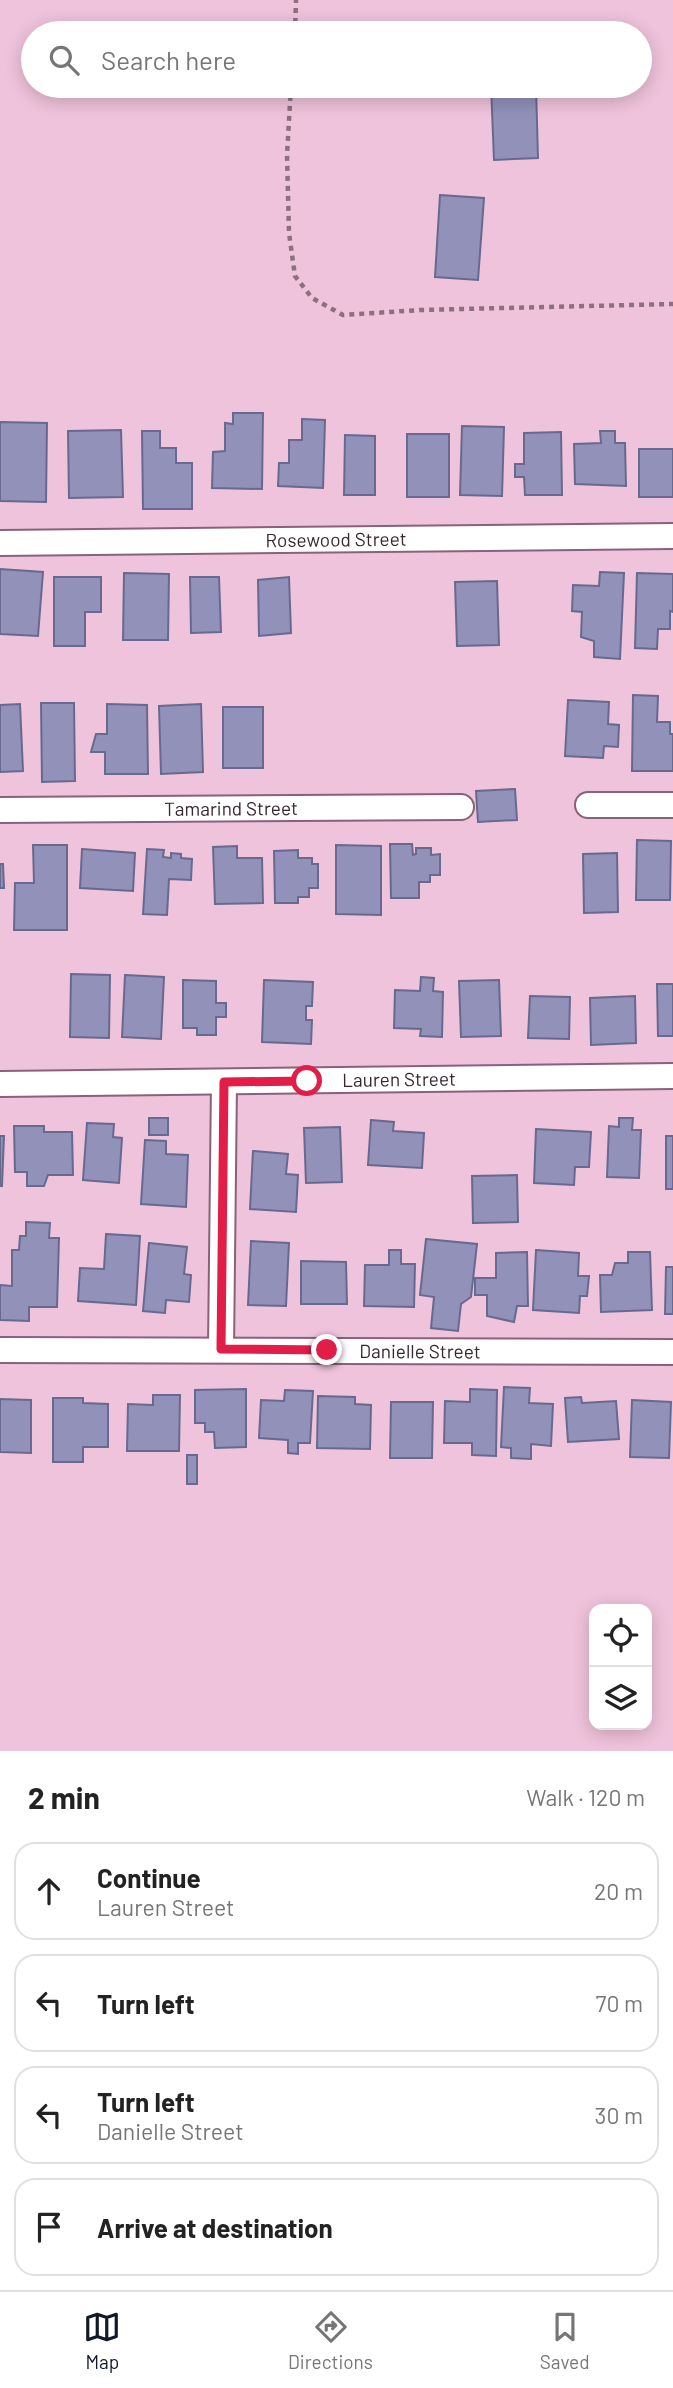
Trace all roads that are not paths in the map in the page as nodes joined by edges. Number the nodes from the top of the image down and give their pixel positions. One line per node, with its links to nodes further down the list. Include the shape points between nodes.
1 (673, 536): 2 (street, Rosewood Street)
2 (0, 543)
3 (588, 805): 4 (street)
4 (673, 806)
5 (461, 807): 6 (street, Tamarind Street)
6 (0, 810)
7 (673, 1076): 8 (street, Lauren Street)
8 (224, 1082): 9 (street, Lauren Street); 10 (street)
9 (0, 1084)
10 (221, 1349): 11 (street, Danielle Street); 12 (street, Danielle Street)
11 (0, 1350)
12 (673, 1352)

